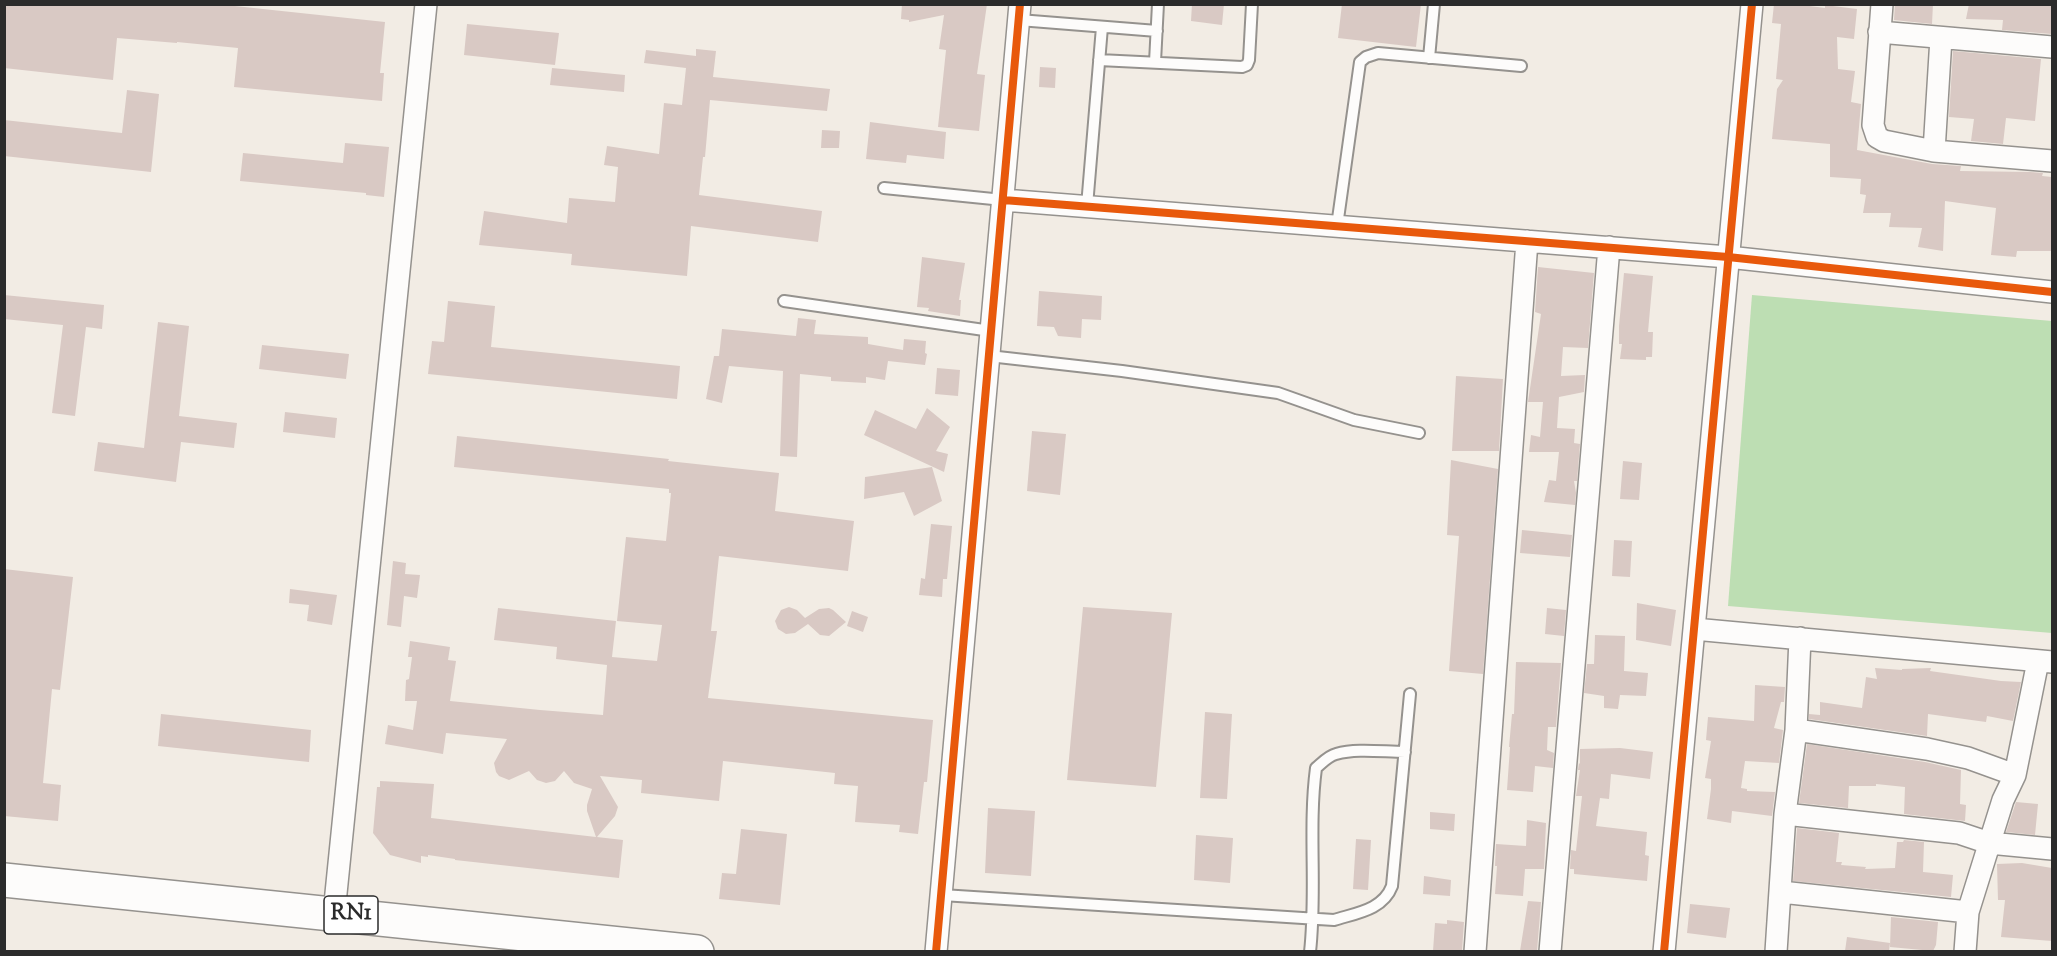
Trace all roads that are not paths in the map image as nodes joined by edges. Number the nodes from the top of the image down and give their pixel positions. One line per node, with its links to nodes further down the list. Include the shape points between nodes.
1 (426, 4): 45 (street)
2 (1158, 4): 9 (lane)
3 (1252, 4): 15 (lane, via 1247,65)
4 (1434, 4): 13 (lane)
5 (1752, 4): 25 (street)
6 (1882, 4): 10 (street)
7 (1019, 12): 8 (lane); 20 (street)
8 (1102, 27): 9 (lane); 14 (lane)
9 (1157, 32): 15 (lane)
10 (1879, 32): 11 (street); 17 (street, via 1874,131 1884,141)
11 (1941, 38): 12 (street); 17 (street)
12 (2052, 47)
13 (1429, 58): 16 (lane); 22 (lane, via 1378,53 1359,62)
14 (1099, 60): 15 (lane); 21 (lane)
15 (1155, 62)
16 (1521, 66)
17 (1934, 151): 18 (street)
18 (2052, 161)
19 (884, 188): 20 (lane)
20 (1003, 200): 21 (street); 28 (street)
21 (1087, 206): 22 (street)
22 (1337, 226): 23 (street)
23 (1527, 241): 24 (street); 50 (street)
24 (1610, 247): 25 (street); 51 (street)
25 (1728, 257): 26 (street); 31 (street)
26 (2052, 292)
27 (784, 301): 28 (lane)
28 (991, 331): 29 (street)
29 (989, 356): 30 (lane, via 1278,393 1354,420); 43 (street)
30 (1419, 433)
31 (1694, 629): 32 (street); 52 (street)
32 (1800, 638): 33 (street); 35 (street)
33 (2045, 661): 37 (street)
34 (1410, 694): 36 (lane)
35 (1796, 730): 37 (street, via 1927,749); 38 (street)
36 (1405, 752): 46 (lane, via 1398,837 1388,896 1381,904 1360,912 1334,920); 46 (lane, via 1336,754 1316,768 1312,798)
37 (2015, 775): 39 (street)
38 (1785, 813): 39 (street, via 1959,833); 42 (street)
39 (1989, 843): 40 (street); 44 (street)
40 (2052, 849)
41 (4, 880): 45 (highway, RN1)
42 (1781, 892): 44 (street); 53 (street)
43 (942, 895): 46 (lane); 48 (street)
44 (1968, 912): 54 (street)
45 (334, 913): 47 (highway, RN1)
46 (1314, 919): 49 (lane)
47 (697, 951)
48 (936, 951)
49 (1310, 951)
50 (1475, 951)
51 (1550, 951)
52 (1664, 951)
53 (1776, 951)
54 (1965, 951)

